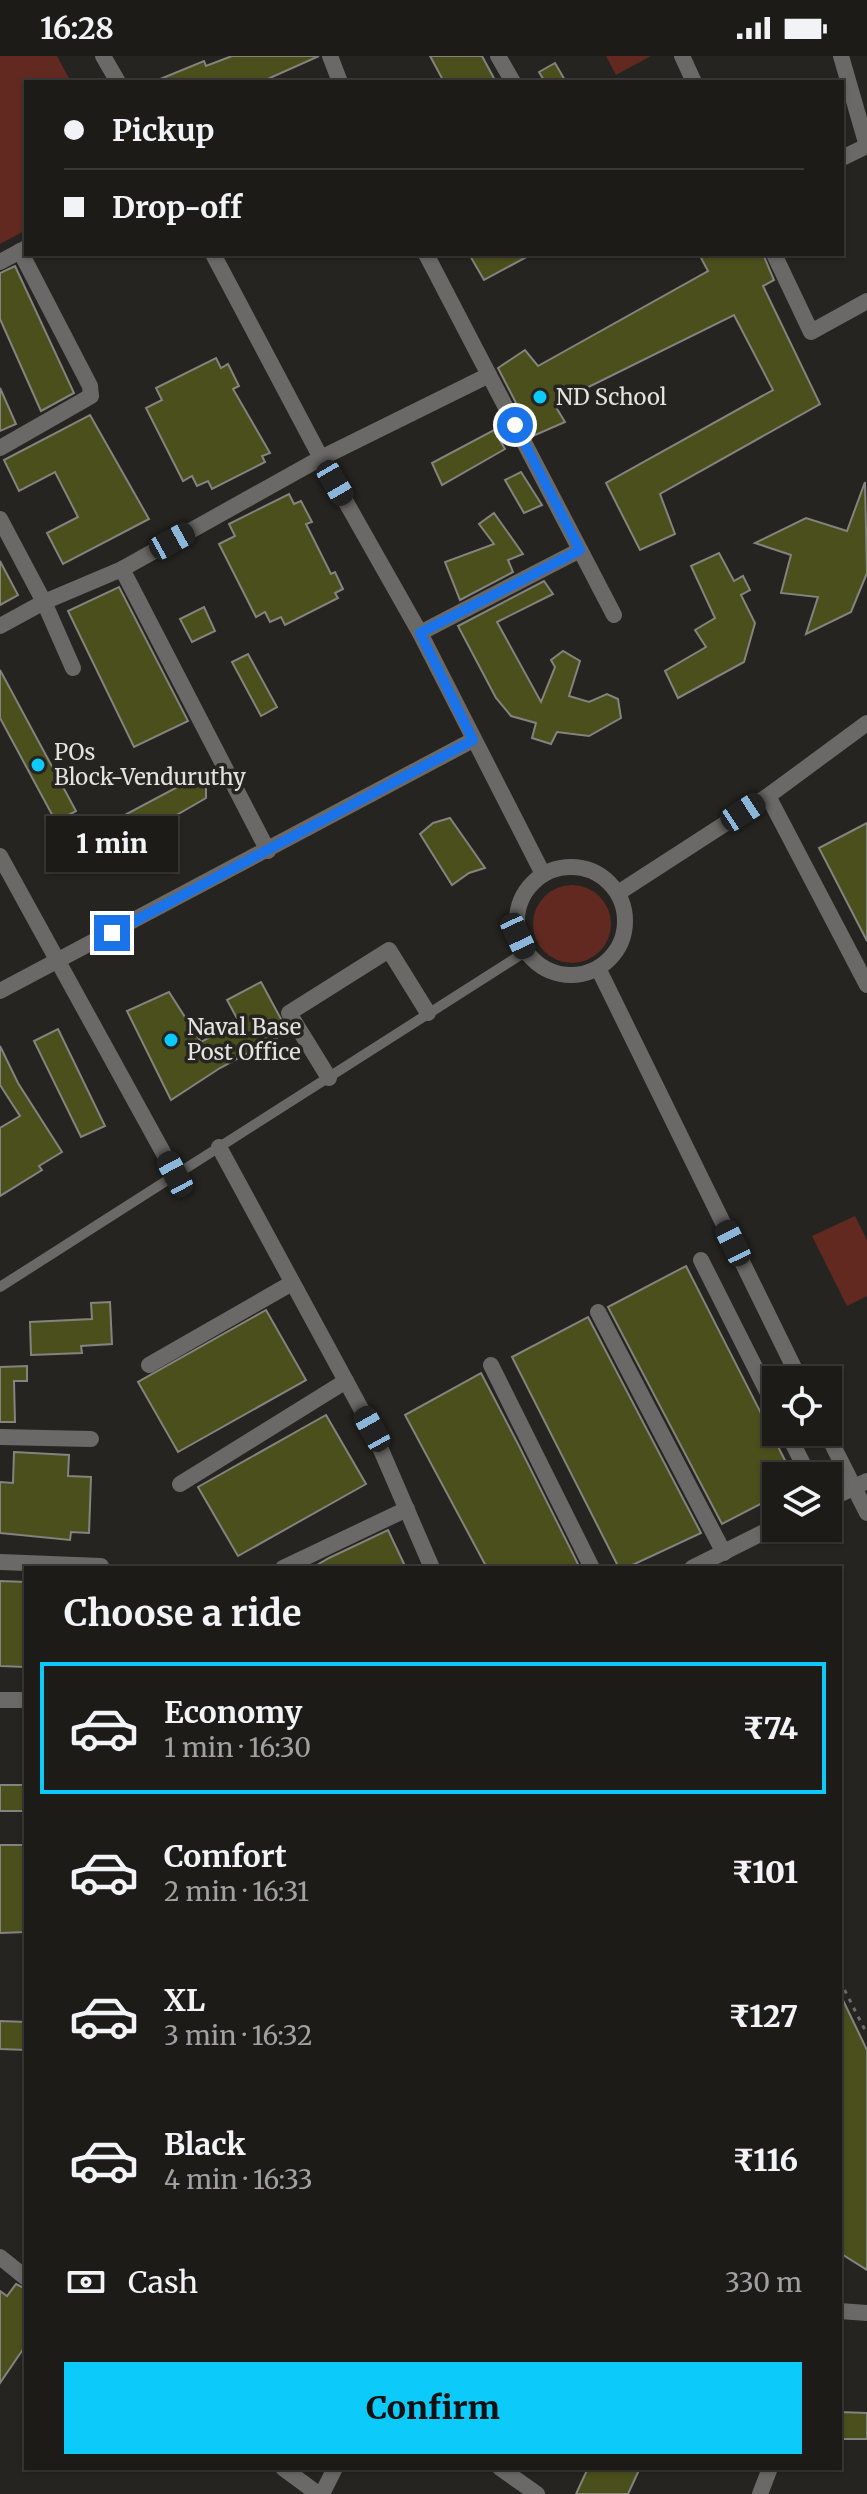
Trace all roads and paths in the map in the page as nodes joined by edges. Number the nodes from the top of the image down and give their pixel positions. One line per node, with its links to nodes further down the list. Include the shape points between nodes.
1 (103, 56): 6 (street)
2 (330, 56): 7 (street)
3 (498, 56): 8 (street)
4 (682, 56): 9 (street)
5 (841, 56): 10 (street)
6 (117, 80)
7 (339, 80)
8 (512, 80)
9 (693, 80)
10 (867, 146): 11 (street)
11 (844, 157)
12 (23, 250): 17 (street)
13 (26, 256): 20 (street, via 91,396)
14 (214, 256): 21 (street)
15 (427, 256): 19 (street)
16 (775, 256): 18 (street, via 811,332)
17 (0, 262)
18 (867, 301)
19 (489, 375): 21 (street); 23 (street)
20 (0, 448)
21 (321, 458): 24 (street); 28 (street)
22 (0, 519): 25 (street)
23 (580, 550): 26 (street); 28 (street)
24 (122, 569): 25 (street); 33 (street)
25 (44, 602): 27 (street); 29 (street)
26 (614, 615)
27 (0, 626)
28 (420, 633): 31 (street)
29 (73, 668)
30 (867, 723): 32 (street)
31 (473, 740): 33 (street); 35 (street)
32 (768, 796): 36 (street); 40 (street)
33 (268, 851): 38 (street)
34 (0, 856): 38 (street)
35 (543, 874): 36 (street, via 558,868 592,871); 37 (street, via 529,886 516,918)
36 (618, 893): 39 (street, via 625,909 621,943)
37 (525, 952): 39 (street, via 551,972 583,974); 42 (lane)
38 (60, 961): 41 (street); 45 (street)
39 (598, 968): 52 (street)
40 (867, 985)
41 (0, 991)
42 (428, 1013): 43 (lane); 43 (street, via 389,950 289,1013)
43 (329, 1078): 44 (lane)
44 (219, 1147): 45 (lane); 47 (street)
45 (175, 1174): 48 (lane)
46 (701, 1260): 54 (street)
47 (292, 1283): 50 (street); 53 (street)
48 (0, 1287)
49 (598, 1312): 64 (street)
50 (149, 1365)
51 (491, 1365): 69 (street)
52 (793, 1366)
53 (346, 1381): 58 (street); 61 (street)
54 (762, 1381)
55 (0, 1437): 56 (street)
56 (91, 1439)
57 (835, 1446): 59 (street)
58 (180, 1484)
59 (860, 1484): 60 (street); 62 (street)
60 (842, 1493)
61 (407, 1509): 67 (street); 68 (street)
62 (867, 1513)
63 (762, 1533): 64 (street)
64 (724, 1553): 70 (street)
65 (0, 1562): 66 (street)
66 (101, 1566)
67 (287, 1566)
68 (431, 1566)
69 (591, 1566)
70 (696, 1566)
71 (0, 1700): 72 (street)
72 (24, 1700)
73 (842, 1985): 74 (path)
74 (867, 2034)
75 (0, 2257): 76 (street)
76 (24, 2276)
77 (842, 2311): 78 (street)
78 (867, 2313)
79 (286, 2470): 83 (street)
80 (334, 2470): 83 (street)
81 (503, 2470): 84 (street)
82 (769, 2470): 85 (street)
83 (320, 2494)
84 (537, 2494)
85 (760, 2494)

